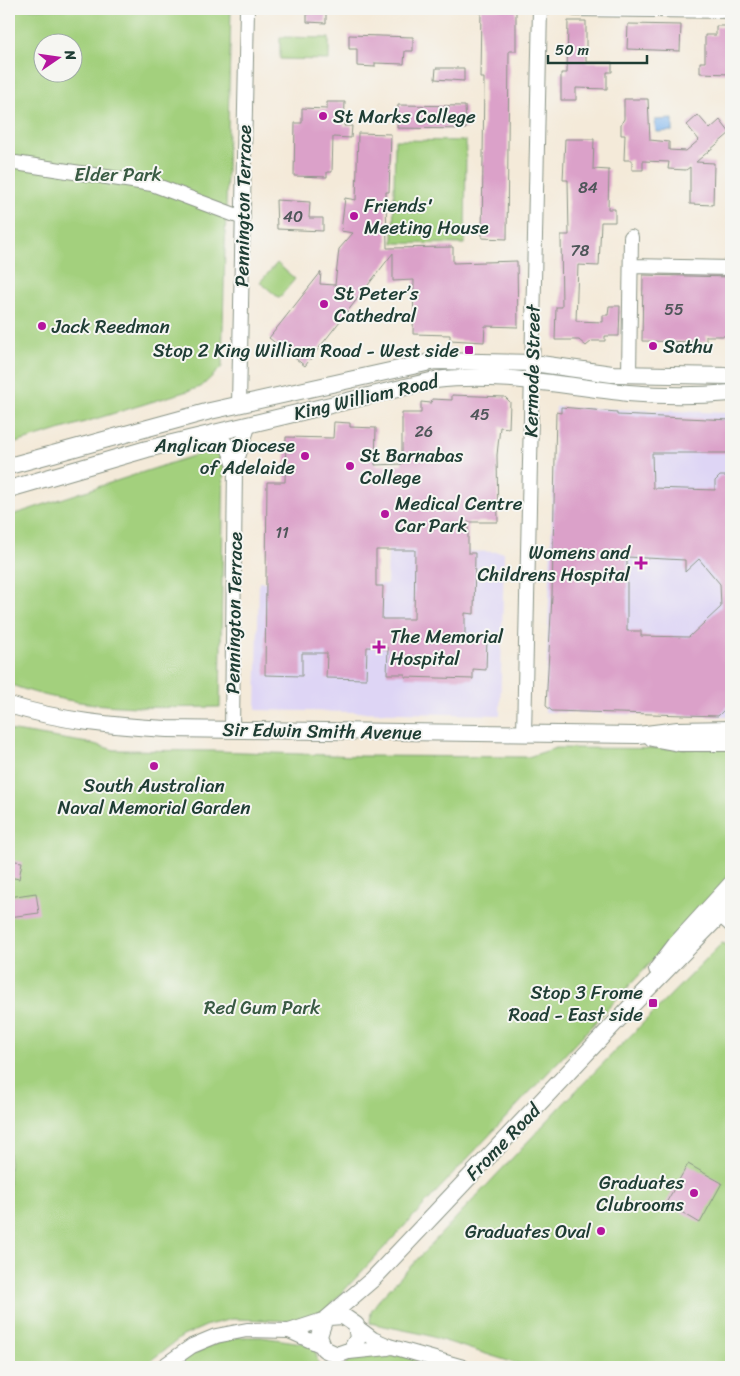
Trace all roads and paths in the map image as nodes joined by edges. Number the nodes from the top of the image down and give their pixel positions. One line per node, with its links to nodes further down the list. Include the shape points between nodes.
1 (247, 9): 6 (street, Pennington Terrace)
2 (540, 9): 10 (street, Kermode Street)
3 (575, 9): 4 (street)
4 (731, 11)
5 (9, 162): 6 (street, via 152,184)
6 (243, 218): 15 (street, Pennington Terrace)
7 (631, 237): 8 (street)
8 (630, 266): 9 (street); 11 (street)
9 (731, 268)
10 (533, 363): 11 (main road, King William Road); 13 (street, Kermode Street); 15 (main road, King William Road, via 436,361)
11 (629, 374): 12 (main road, King William Road)
12 (731, 376)
13 (532, 381): 14 (main road, King William Road, via 630,393); 16 (main road, King William Road, via 434,380); 24 (street, Kermode Street)
14 (731, 394)
15 (239, 404): 17 (main road, via 230,420); 18 (main road, King William Road)
16 (249, 424): 17 (main road, King William Road); 19 (street, Pennington Terrace)
17 (204, 435): 19 (street, Pennington Terrace, via 221,438); 20 (main road, King William Road, via 147,448)
18 (9, 466)
19 (235, 466): 22 (street, Pennington Terrace)
20 (9, 489)
21 (9, 705): 22 (main road, Sir Edwin Smith Avenue, via 50,717 104,725)
22 (232, 730): 24 (main road, Sir Edwin Smith Avenue)
23 (731, 730): 25 (main road, Sir Edwin Smith Avenue, via 678,730)
24 (524, 734): 25 (main road, Sir Edwin Smith Avenue)
25 (638, 735): 26 (main road, Sir Edwin Smith Avenue, via 679,742)
26 (731, 743)
27 (731, 884): 28 (main road, Frome Road)
28 (726, 909): 29 (main road, Frome Road, via 672,949 632,1005)
29 (373, 1279): 30 (main road, Frome Road); 31 (main road, Frome Road, via 358,1308)
30 (327, 1318): 31 (main road, via 343,1316); 32 (street); 33 (main road, via 319,1333)
31 (357, 1326): 34 (street, via 378,1342); 35 (main road, via 357,1343)
32 (289, 1331): 33 (street); 36 (street, via 247,1330 216,1336 192,1346)
33 (322, 1346): 35 (main road, via 334,1355); 37 (main road)
34 (397, 1348): 35 (street); 39 (street)
35 (348, 1352): 38 (main road)
36 (162, 1367)
37 (325, 1367)
38 (337, 1367)
39 (463, 1367)

